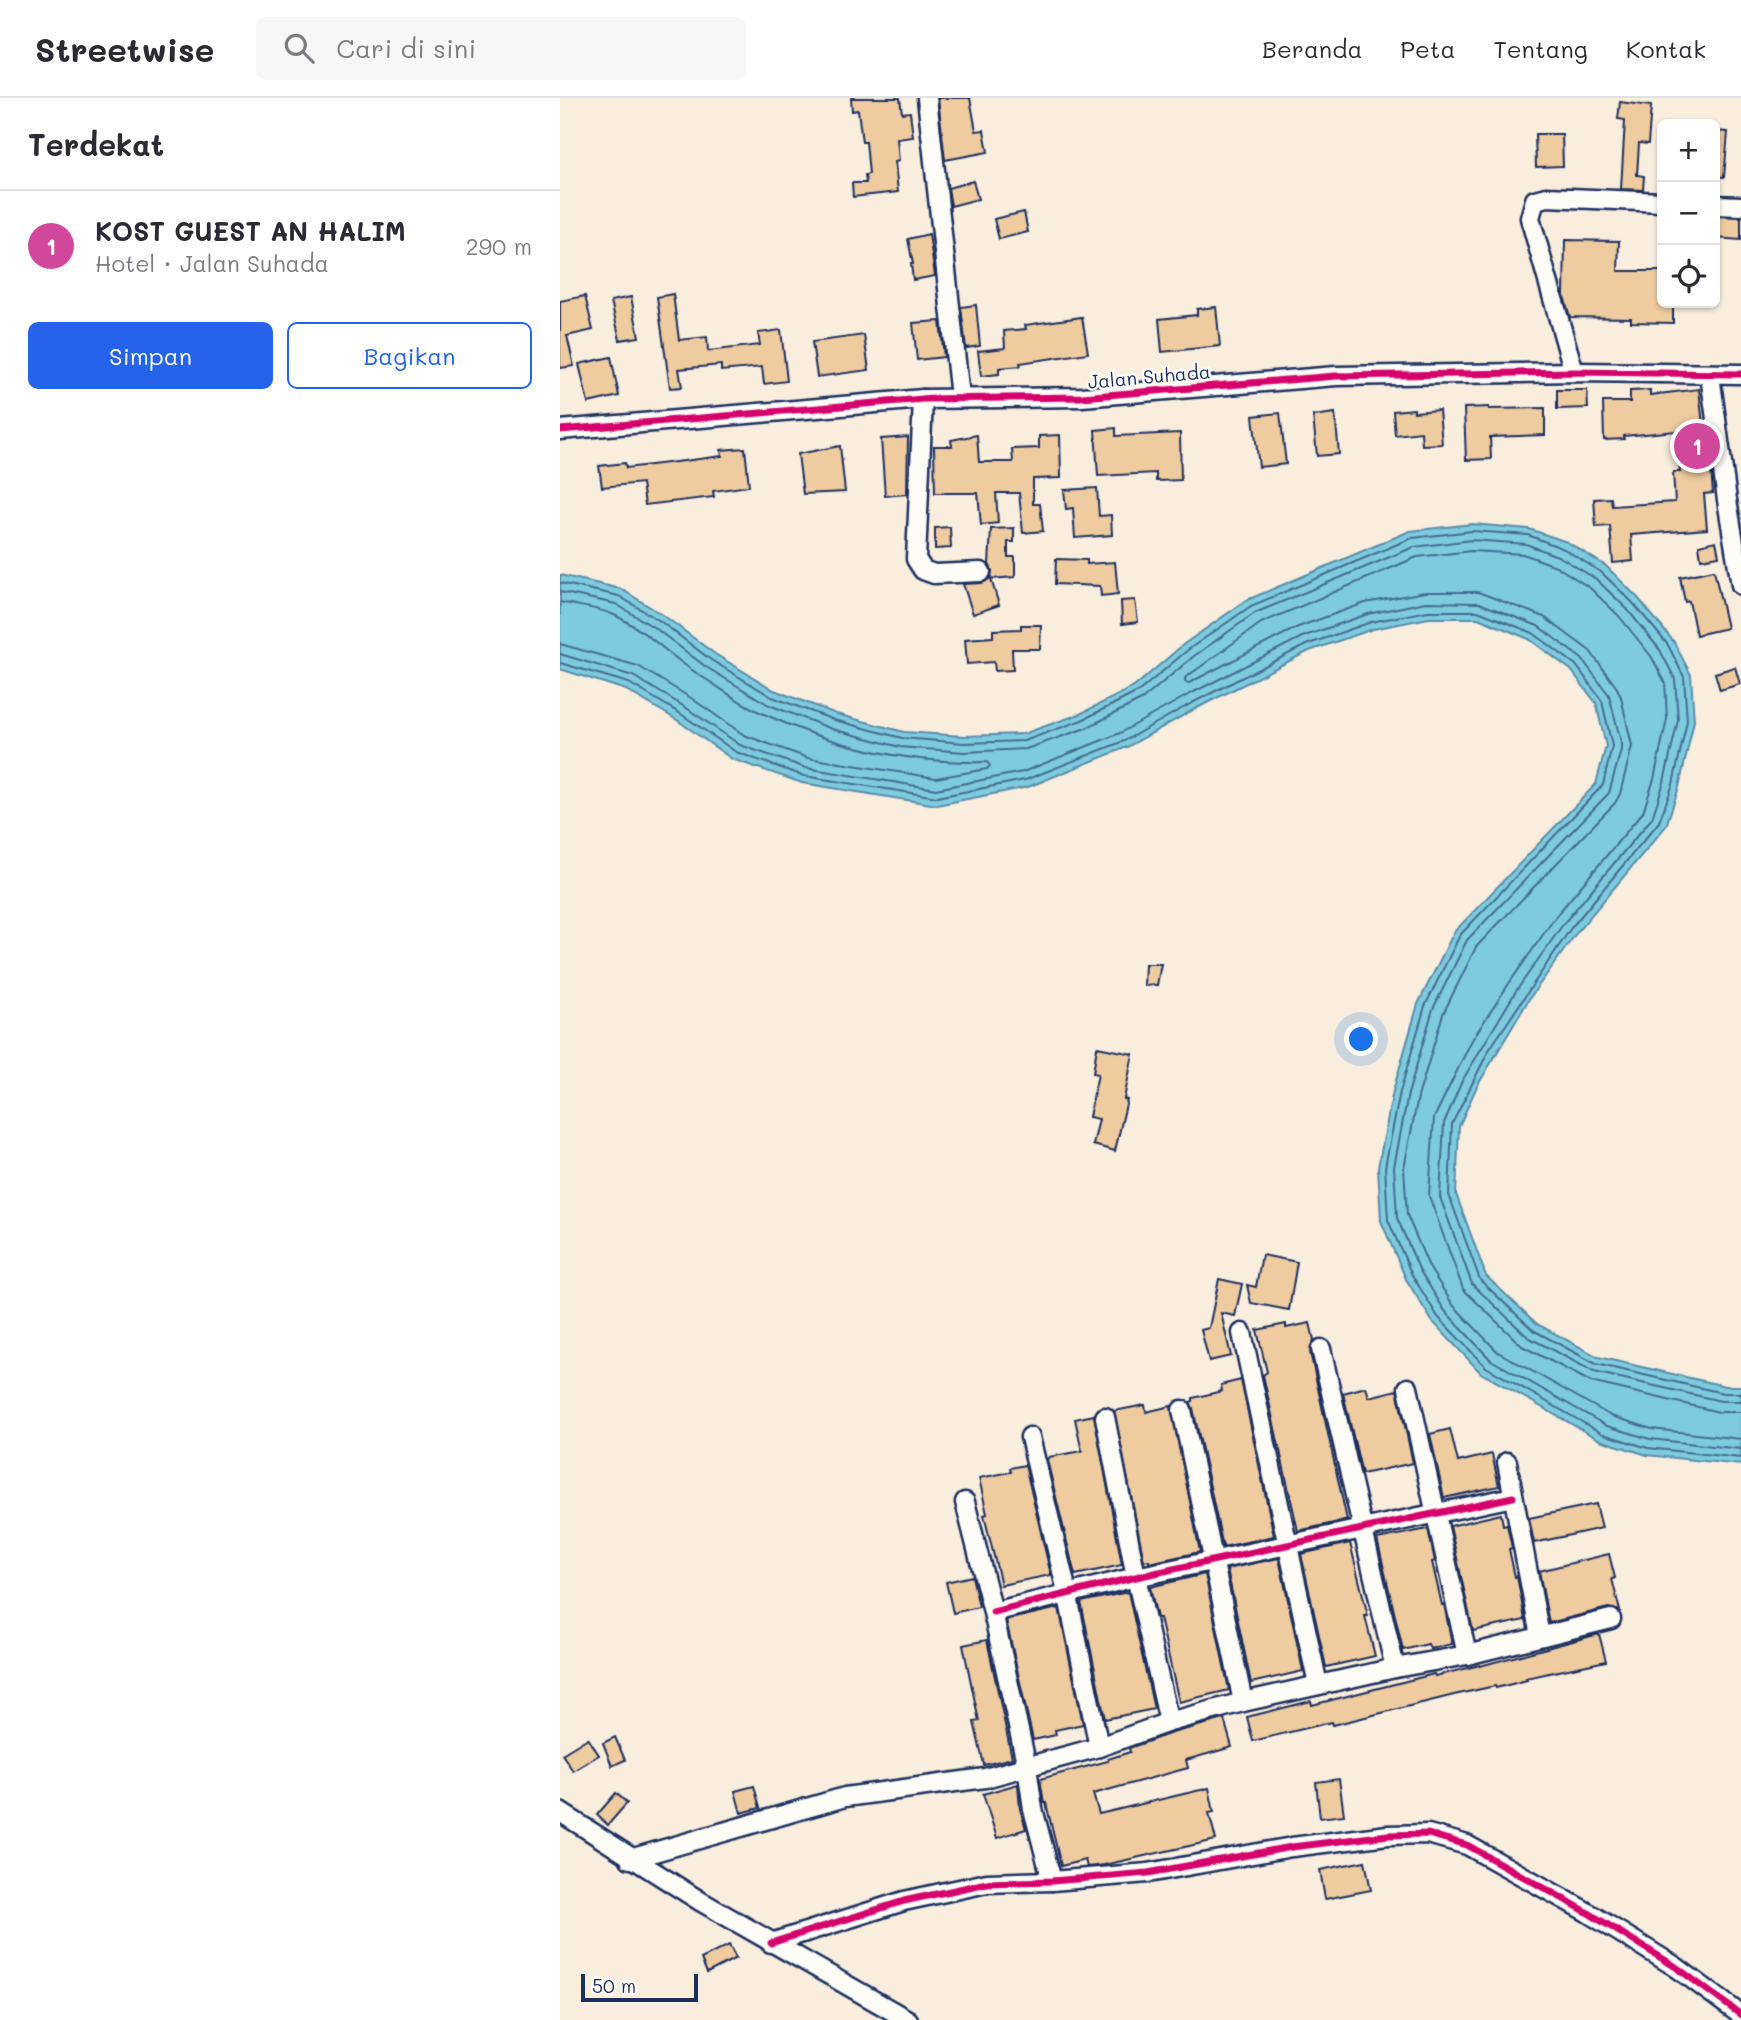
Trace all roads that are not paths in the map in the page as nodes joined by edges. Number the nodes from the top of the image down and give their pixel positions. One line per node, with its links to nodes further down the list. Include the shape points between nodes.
1 (927, 98): 8 (street)
2 (1657, 202): 5 (street, via 1535,200 1530,218)
3 (1720, 205): 4 (street)
4 (1741, 206)
5 (1574, 372): 6 (street, Jalan Suhada); 8 (street, Jalan Suhada, via 1336,376 1082,397)
6 (1710, 374): 7 (street, Jalan Suhada); 12 (street)
7 (1741, 374)
8 (960, 397): 9 (street, Jalan Suhada)
9 (923, 399): 10 (street, Jalan Suhada); 11 (street, via 916,559 923,570 934,574)
10 (560, 430)
11 (981, 572)
12 (1741, 585)
13 (1242, 1333): 24 (street)
14 (1321, 1349): 23 (street)
15 (1408, 1388): 22 (street)
16 (1182, 1410): 25 (street)
17 (1105, 1417): 26 (street)
18 (1030, 1437): 27 (street)
19 (1507, 1462): 20 (street)
20 (1513, 1497): 22 (street); 30 (street)
21 (965, 1502): 28 (street)
22 (1437, 1513): 23 (street); 31 (street)
23 (1362, 1529): 24 (street); 32 (street)
24 (1288, 1544): 25 (street); 33 (street)
25 (1213, 1562): 26 (street); 34 (street)
26 (1136, 1577): 27 (street); 35 (street)
27 (1067, 1592): 28 (street); 36 (street)
28 (993, 1612): 37 (street)
29 (1611, 1619): 30 (street)
30 (1541, 1636): 31 (street)
31 (1467, 1655): 32 (street)
32 (1395, 1668): 33 (street)
33 (1318, 1685): 34 (street)
34 (1243, 1702): 35 (street)
35 (1169, 1722): 36 (street)
36 (1099, 1747): 37 (street)
37 (1027, 1767): 39 (street, via 985,1778 845,1797); 40 (street)
38 (560, 1812): 39 (street)
39 (631, 1859): 41 (street)
40 (1052, 1881): 41 (street, via 987,1883 904,1901); 42 (street, via 1148,1873 1388,1835 1428,1834 1467,1845 1587,1912 1676,1967)
41 (771, 1942): 43 (street)
42 (1741, 2015)
43 (908, 2020)

